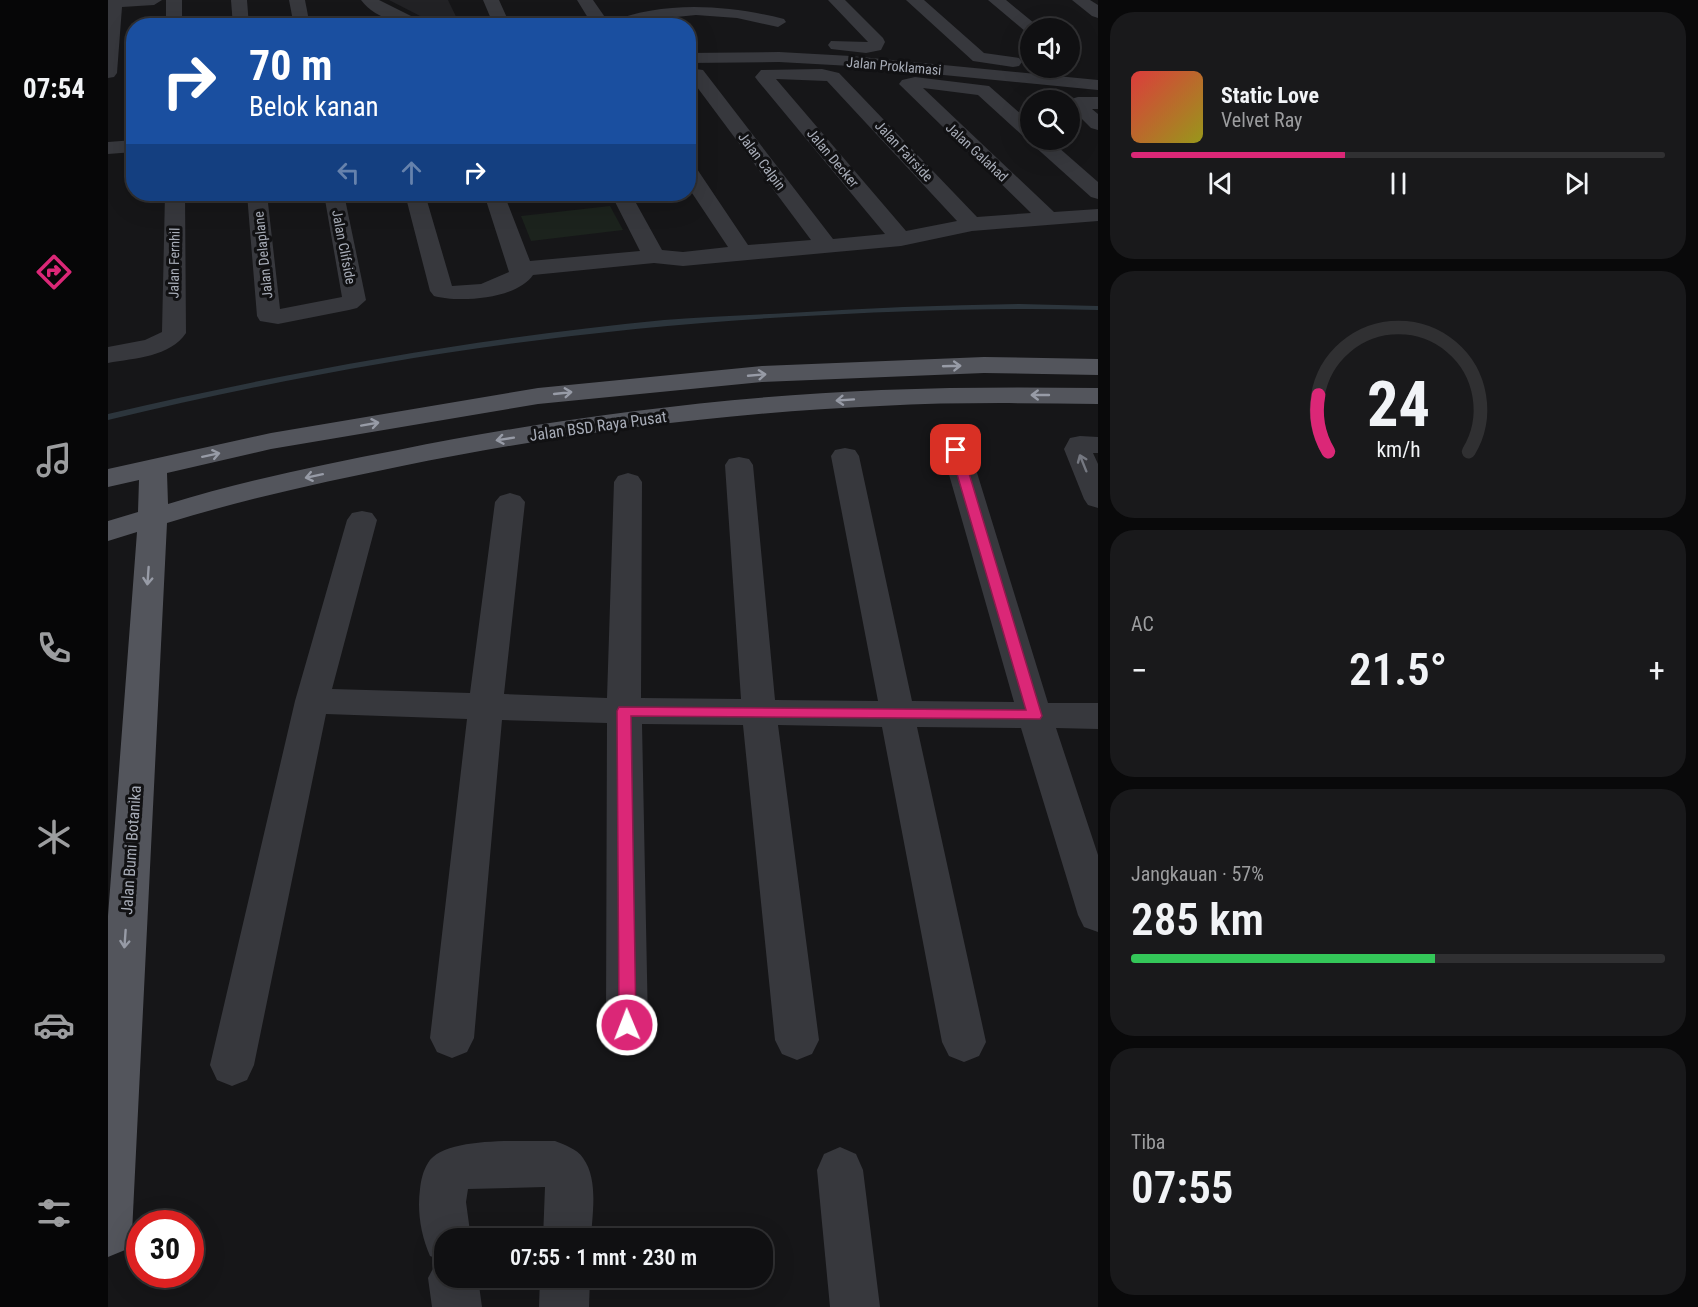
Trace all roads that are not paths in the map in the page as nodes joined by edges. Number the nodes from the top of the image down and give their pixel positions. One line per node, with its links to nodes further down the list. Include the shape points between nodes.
1 (154, 0): 13 (street)
2 (174, 0): 16 (street)
3 (239, 0): 17 (street)
4 (297, 0): 18 (street)
5 (369, 0): 19 (street)
6 (491, 0): 20 (street)
7 (585, 0): 21 (street)
8 (758, 0): 24 (street)
9 (836, 0): 24 (street, via 877,42 875,46 783,38)
10 (914, 0): 29 (street, via 979,57)
11 (996, 0): 23 (street)
12 (1080, 0): 15 (street)
13 (112, 2): 32 (street)
14 (674, 5): 22 (street); 24 (street)
15 (1098, 13)
16 (174, 18)
17 (240, 18)
18 (300, 18)
19 (403, 18)
20 (500, 18)
21 (597, 18)
22 (639, 18)
23 (1020, 19)
24 (778, 22)
25 (721, 38): 28 (street)
26 (701, 39): 27 (street)
27 (696, 58)
28 (725, 58): 30 (street, Jalan Proklamasi); 34 (street, Jalan Proklamasi, via 851,61)
29 (1020, 63)
30 (696, 65)
31 (696, 69): 53 (street, Jalan Calpin)
32 (108, 73)
33 (764, 77): 51 (street, Jalan Fairside, via 771,73 811,74 835,79); 52 (street, Jalan Decker)
34 (1098, 85)
35 (1098, 103): 37 (street, via 1078,103)
36 (1020, 123): 50 (street, Jalan Galahad, via 986,92 915,82 908,86)
37 (1098, 124)
38 (126, 147): 39 (street)
39 (108, 148)
40 (1050, 150): 42 (street)
41 (696, 182): 54 (street)
42 (1098, 193)
43 (175, 201): 58 (street, Jalan Fernhil, via 174,333 156,345)
44 (258, 201): 57 (street, Jalan Delaplane, via 269,316)
45 (335, 201): 57 (street, Jalan Clifside)
46 (417, 201): 56 (street, via 442,291 456,294 490,288 516,278)
47 (497, 201): 56 (street)
48 (625, 201): 55 (street)
49 (1098, 215): 50 (street)
50 (1047, 217): 51 (street)
51 (972, 224): 52 (street)
52 (901, 239): 53 (street)
53 (826, 245): 54 (street)
54 (742, 252): 55 (street, via 683,259)
55 (654, 256): 56 (street)
56 (522, 269)
57 (354, 300)
58 (108, 355)
59 (1098, 367): 65 (main road, Jalan BSD Raya Pusat, one-way to 59, via 271,441 538,396 762,374 984,365)
60 (1098, 396): 70 (main road, Jalan BSD Raya Pusat, one-way to 70, via 871,398 652,417 442,449 273,485)
61 (1098, 444): 68 (street, one-way to 61, via 1078,449 1080,444)
62 (956, 450): 78 (street)
63 (845, 456): 77 (street)
64 (739, 465): 76 (street)
65 (153, 467): 66 (main road, Jalan BSD Raya Pusat); 70 (main road, Jalan Bumi Botanika)
66 (108, 478)
67 (628, 482): 75 (street)
68 (1098, 499)
69 (510, 502): 74 (street)
70 (153, 518): 72 (main road, Jalan BSD Raya Pusat); 89 (main road, Jalan Bumi Botanika, one-way to 89)
71 (362, 520): 73 (street)
72 (108, 531)
73 (312, 700): 74 (street); 85 (street)
74 (486, 706): 75 (street); 82 (street)
75 (624, 711): 76 (street); 81 (street)
76 (759, 711): 77 (street); 83 (street)
77 (898, 714): 78 (street); 84 (street)
78 (1035, 716): 79 (street); 80 (street)
79 (1098, 716)
80 (1098, 915)
81 (627, 1025)
82 (452, 1038)
83 (797, 1040)
84 (964, 1042)
85 (232, 1065)
86 (840, 1170): 94 (street)
87 (446, 1228): 88 (street, via 442,1202 445,1177 462,1166 555,1164 567,1175)
88 (567, 1228)
89 (108, 1233)
90 (455, 1288): 92 (street)
91 (565, 1288): 93 (street)
92 (458, 1307)
93 (564, 1307)
94 (855, 1307)

